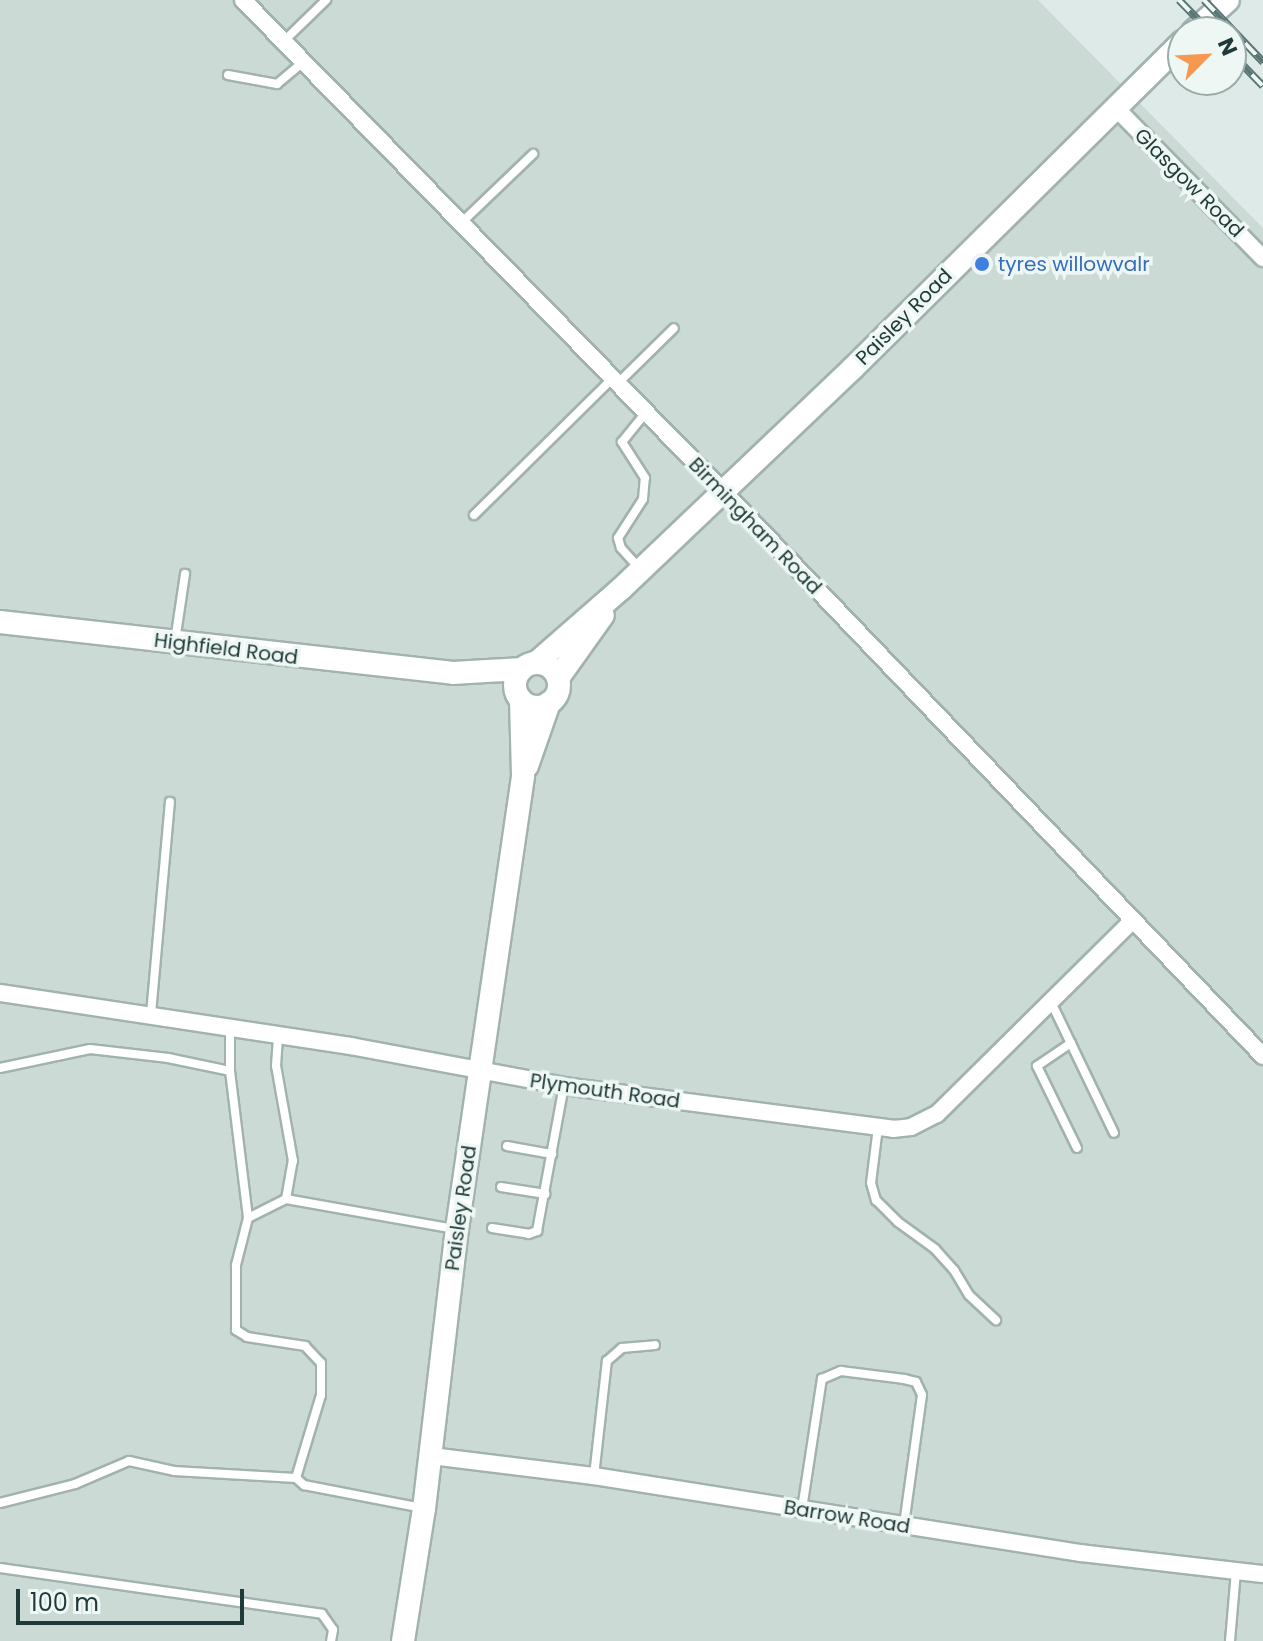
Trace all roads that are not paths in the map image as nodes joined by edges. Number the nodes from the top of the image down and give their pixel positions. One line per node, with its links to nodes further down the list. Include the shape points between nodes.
1 (243, 0): 5 (street, Birmingham Road)
2 (326, 0): 5 (lane)
3 (1228, 0): 4 (main road)
4 (1210, 16)
5 (283, 41): 7 (street, Birmingham Road)
6 (1167, 58): 9 (main road, Paisley Road)
7 (303, 62): 8 (lane, via 277,84); 11 (street, Birmingham Road)
8 (228, 75)
9 (1116, 108): 12 (street, Glasgow Road); 16 (main road, Paisley Road)
10 (533, 154): 11 (lane)
11 (461, 223): 14 (street, Birmingham Road)
12 (1263, 258)
13 (674, 328): 14 (lane)
14 (615, 381): 15 (street, Birmingham Road); 17 (lane)
15 (646, 412): 16 (street, Birmingham Road); 18 (lane, via 622,442 646,488 618,538)
16 (724, 492): 18 (main road, Paisley Road); 30 (street, Birmingham Road)
17 (474, 515)
18 (641, 570): 20 (main road, Paisley Road)
19 (185, 574): 22 (lane)
20 (622, 588): 23 (main road, Paisley Road); 25 (main road, Paisley Road)
21 (0, 622): 22 (main road, Highfield Road)
22 (175, 642): 24 (main road, Highfield Road)
23 (529, 666): 24 (main road, Highfield Road); 25 (main road, via 550,667); 26 (main road, via 515,681)
24 (453, 673): 26 (main road, Highfield Road)
25 (558, 678): 27 (main road, via 557,694)
26 (519, 697): 27 (main road, via 532,706); 28 (main road, Paisley Road)
27 (549, 703): 28 (main road, Paisley Road)
28 (523, 776): 40 (main road, Paisley Road)
29 (170, 802): 33 (lane)
30 (1132, 921): 32 (street, Plymouth Road); 37 (street, Birmingham Road)
31 (0, 993): 33 (street, Plymouth Road)
32 (1050, 1001): 36 (lane); 42 (street, Plymouth Road, via 937,1114 911,1127)
33 (151, 1014): 34 (street, Plymouth Road)
34 (230, 1027): 35 (street, Plymouth Road); 39 (lane)
35 (278, 1034): 40 (street, Plymouth Road); 49 (lane, via 276,1066 293,1161)
36 (1071, 1043): 43 (lane); 45 (lane, via 1037,1066)
37 (1263, 1056)
38 (0, 1068): 39 (lane, via 90,1049)
39 (230, 1071): 50 (lane)
40 (482, 1073): 41 (street, Plymouth Road); 52 (main road, Paisley Road)
41 (564, 1086): 42 (street, Plymouth Road); 46 (lane)
42 (878, 1127): 53 (lane, via 871,1183 876,1200 935,1249 969,1295)
43 (1114, 1133)
44 (507, 1146): 46 (lane)
45 (1077, 1148)
46 (552, 1154): 48 (lane)
47 (501, 1187): 48 (lane)
48 (545, 1194): 51 (lane, via 537,1231)
49 (286, 1199): 50 (lane); 52 (lane)
50 (248, 1218): 57 (lane, via 236,1265 236,1330 247,1337 305,1346 321,1363 321,1395)
51 (492, 1228)
52 (457, 1229): 55 (main road, Paisley Road)
53 (996, 1320)
54 (655, 1345): 56 (lane, via 622,1348 607,1361)
55 (431, 1456): 56 (street, Barrow Road); 59 (main road, Paisley Road)
56 (594, 1476): 60 (street, Barrow Road)
57 (296, 1478): 58 (lane, via 187,1472 129,1461 75,1484); 59 (lane, via 304,1485)
58 (0, 1503)
59 (424, 1509): 66 (main road, Paisley Road)
60 (802, 1510): 61 (street, Barrow Road); 61 (lane, via 822,1379 841,1371 904,1379 916,1382 922,1395)
61 (904, 1526): 63 (street, Barrow Road)
62 (0, 1568): 65 (lane, via 322,1614 333,1630)
63 (1236, 1571): 64 (street, Barrow Road); 67 (lane)
64 (1263, 1574)
65 (331, 1641)
66 (403, 1641)
67 (1230, 1641)

